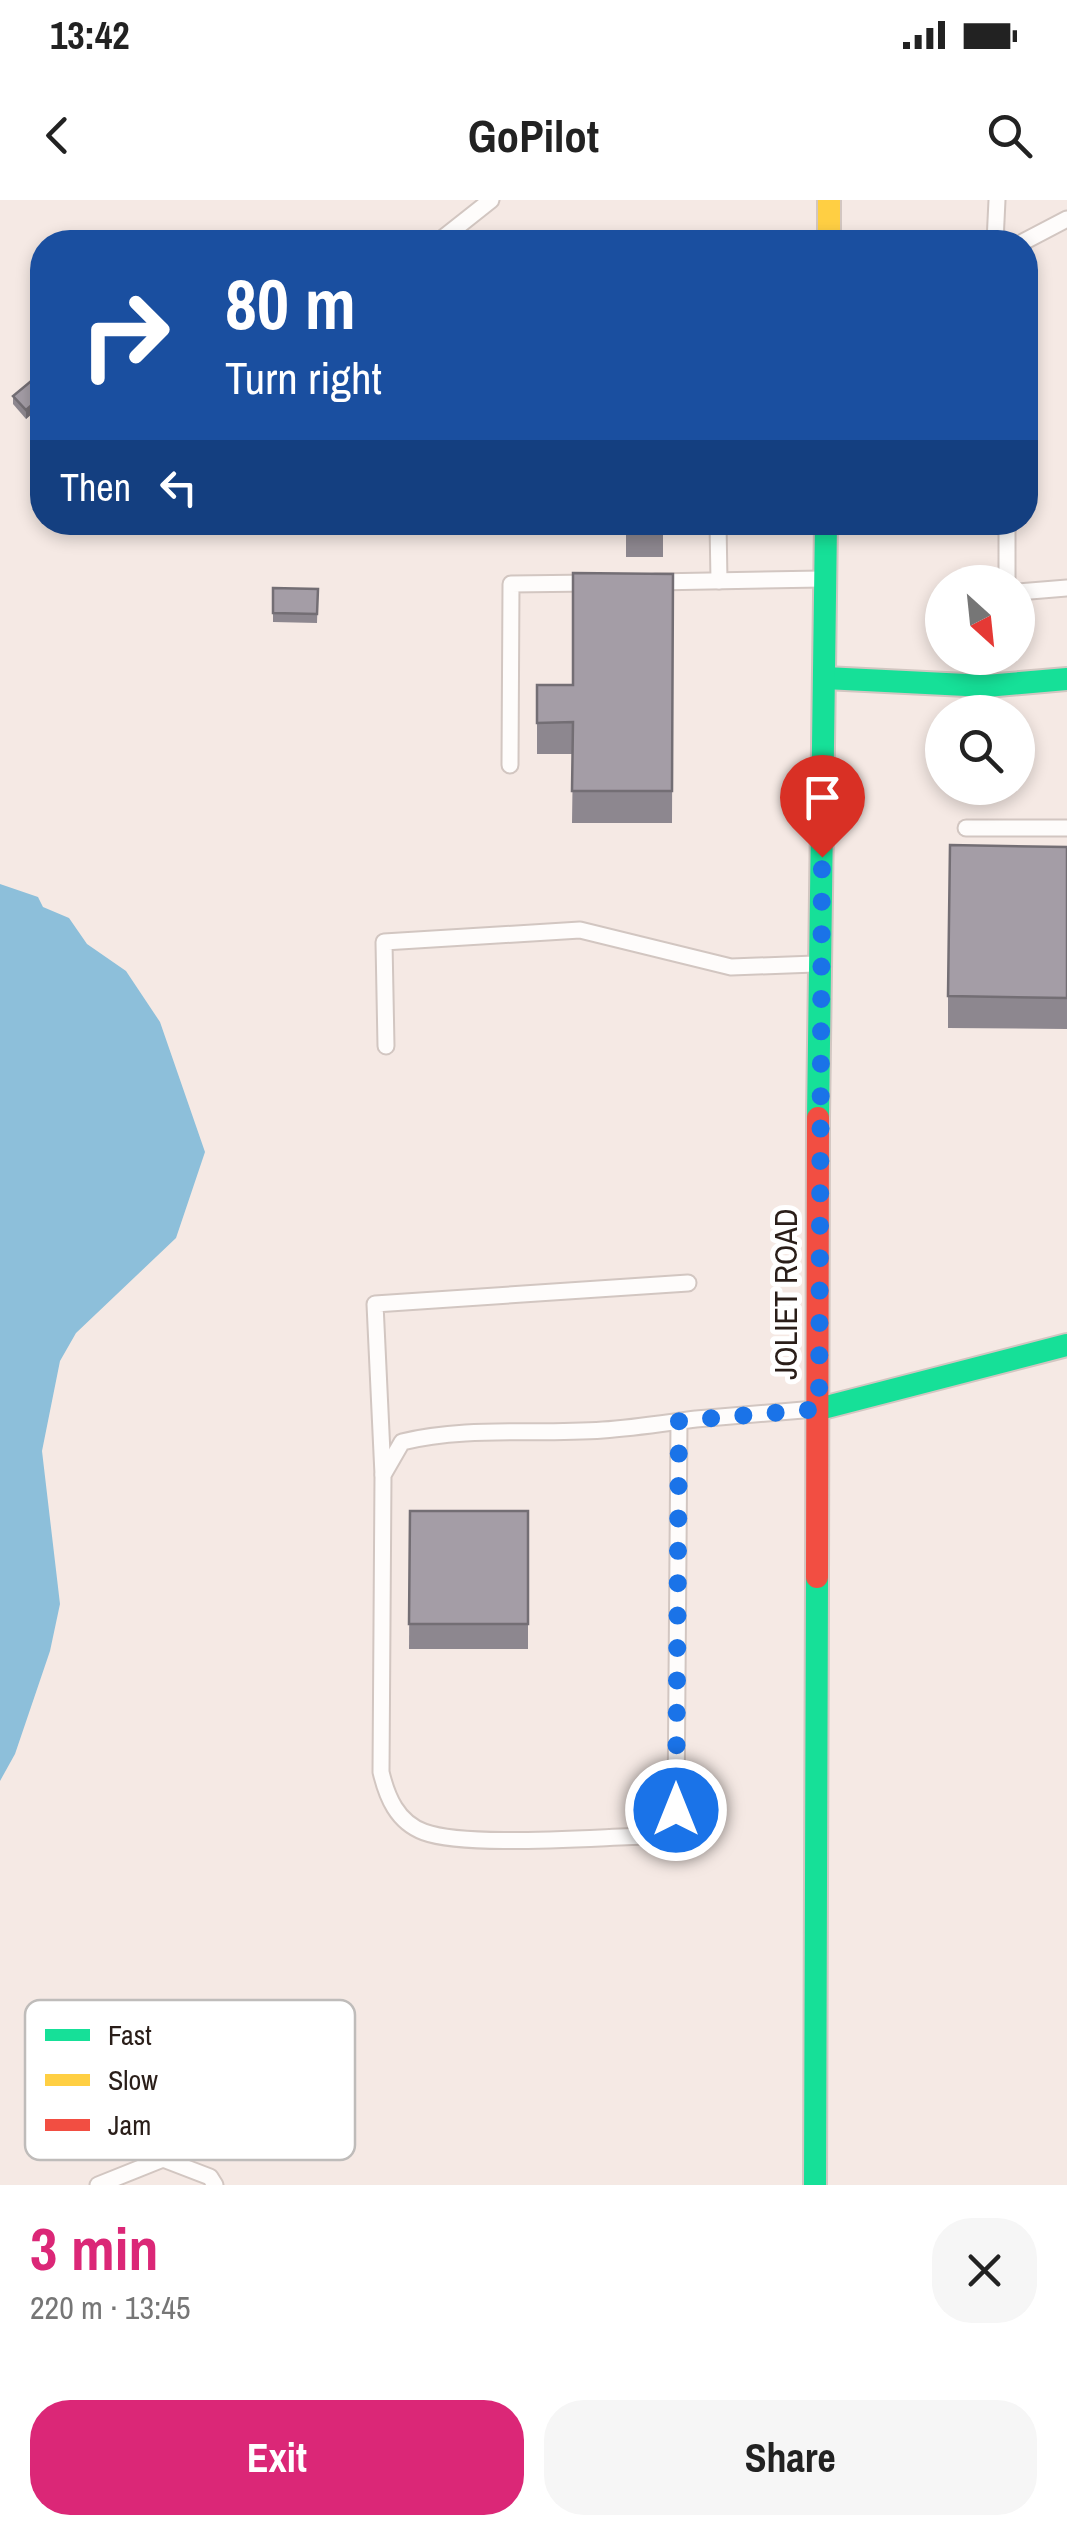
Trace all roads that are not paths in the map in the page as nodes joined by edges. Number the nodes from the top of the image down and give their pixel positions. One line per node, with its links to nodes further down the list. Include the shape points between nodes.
1 (491, 200): 5 (lane)
2 (829, 200): 6 (main road)
3 (997, 200): 7 (lane)
4 (1067, 219): 8 (lane)
5 (453, 230)
6 (829, 230)
7 (996, 230)
8 (1038, 234)
9 (718, 535): 14 (lane)
10 (826, 535): 13 (main road, JOLIET ROAD)
11 (1006, 535): 12 (lane)
12 (1007, 565)
13 (826, 579): 14 (lane); 19 (main road, JOLIET ROAD)
14 (720, 581): 15 (lane)
15 (644, 582)
16 (606, 583): 21 (lane, via 510,584)
17 (1067, 588): 18 (lane)
18 (1035, 591)
19 (825, 678): 20 (main road); 24 (main road, JOLIET ROAD)
20 (1067, 679)
21 (510, 765)
22 (966, 828): 23 (lane)
23 (1067, 828)
24 (819, 964): 25 (lane, via 732,967 580,930 384,942); 28 (main road, JOLIET ROAD)
25 (386, 1046)
26 (688, 1283): 30 (lane, via 375,1304)
27 (1067, 1345): 28 (main road)
28 (819, 1409): 29 (lane); 35 (main road, JOLIET ROAD)
29 (679, 1421): 30 (lane, via 432,1434 402,1442); 30 (lane, via 676,1810 665,1830 649,1836 459,1838 421,1832 388,1803 381,1772)
30 (383, 1475)
31 (160, 2160): 33 (lane)
32 (166, 2160): 34 (lane)
33 (98, 2185)
34 (215, 2185)
35 (814, 2185)

